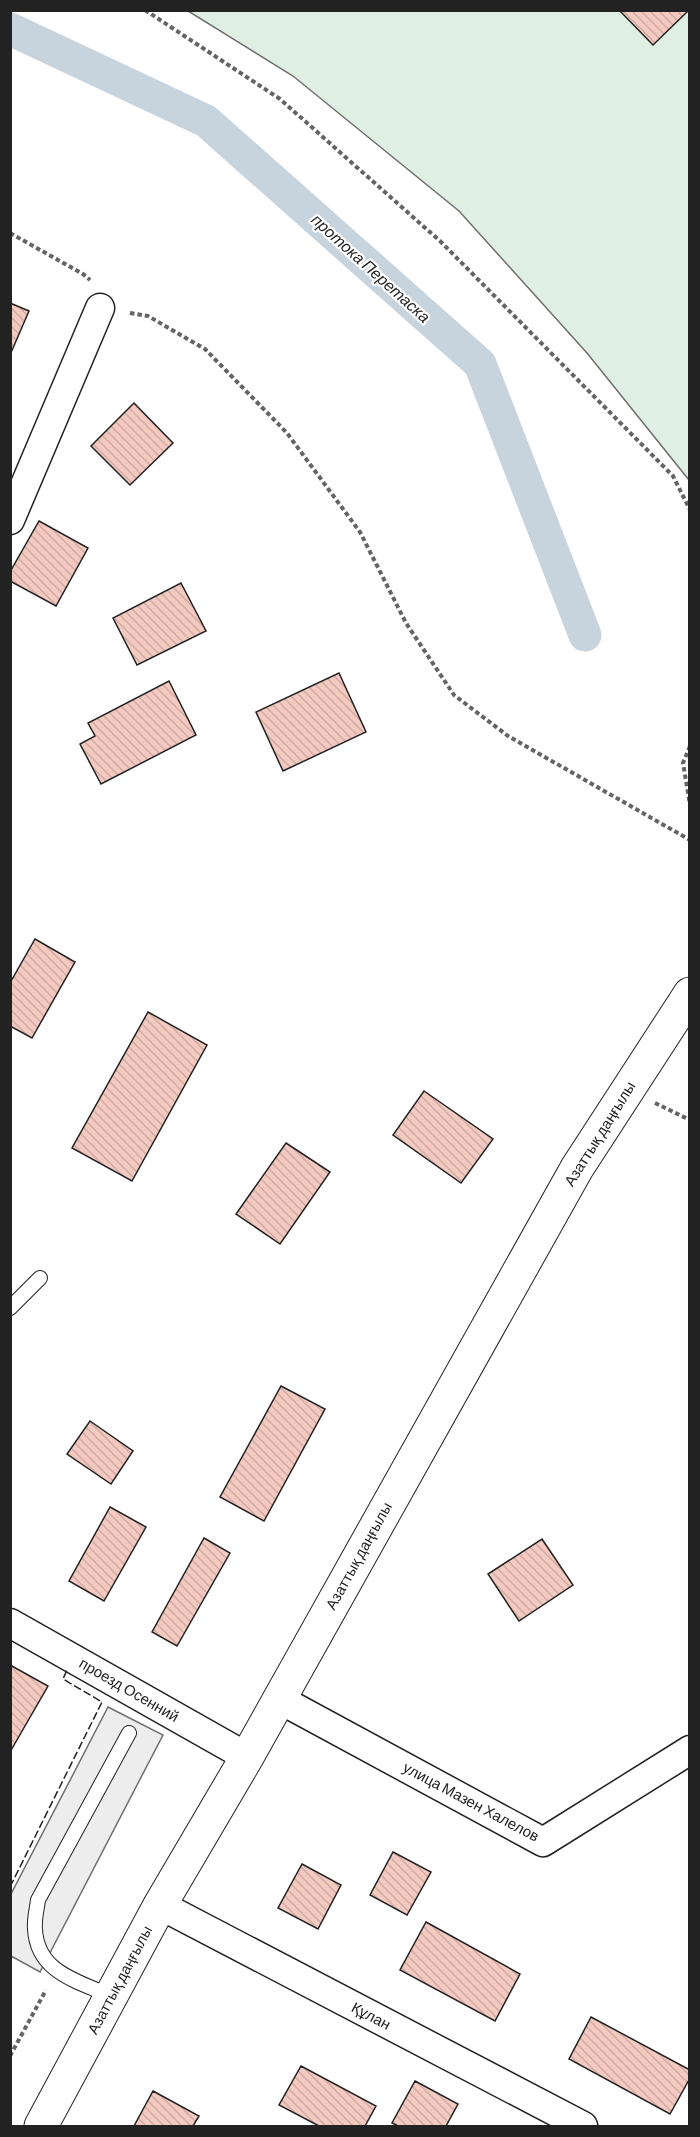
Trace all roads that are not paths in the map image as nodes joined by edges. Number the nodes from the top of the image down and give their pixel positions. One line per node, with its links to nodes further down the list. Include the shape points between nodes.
1 (100, 308): 2 (street)
2 (10, 519)
3 (690, 994): 7 (main road, Азаттық даңғылы, via 577,1168)
4 (40, 1278): 5 (lane)
5 (10, 1308)
6 (10, 1623): 10 (street, проезд Осенний)
7 (279, 1699): 9 (street, улица Мазен Халелов, via 543,1842); 10 (main road, Азаттық даңғылы)
8 (129, 1733): 12 (lane, via 38,1900 35,1928 39,1950 56,1971)
9 (690, 1750)
10 (247, 1757): 11 (main road, Азаттық даңғылы)
11 (160, 1905): 12 (main road, Азаттық даңғылы); 14 (street, Құлан)
12 (111, 1996): 13 (main road, Азаттық даңғылы)
13 (41, 2127)
14 (583, 2127)

